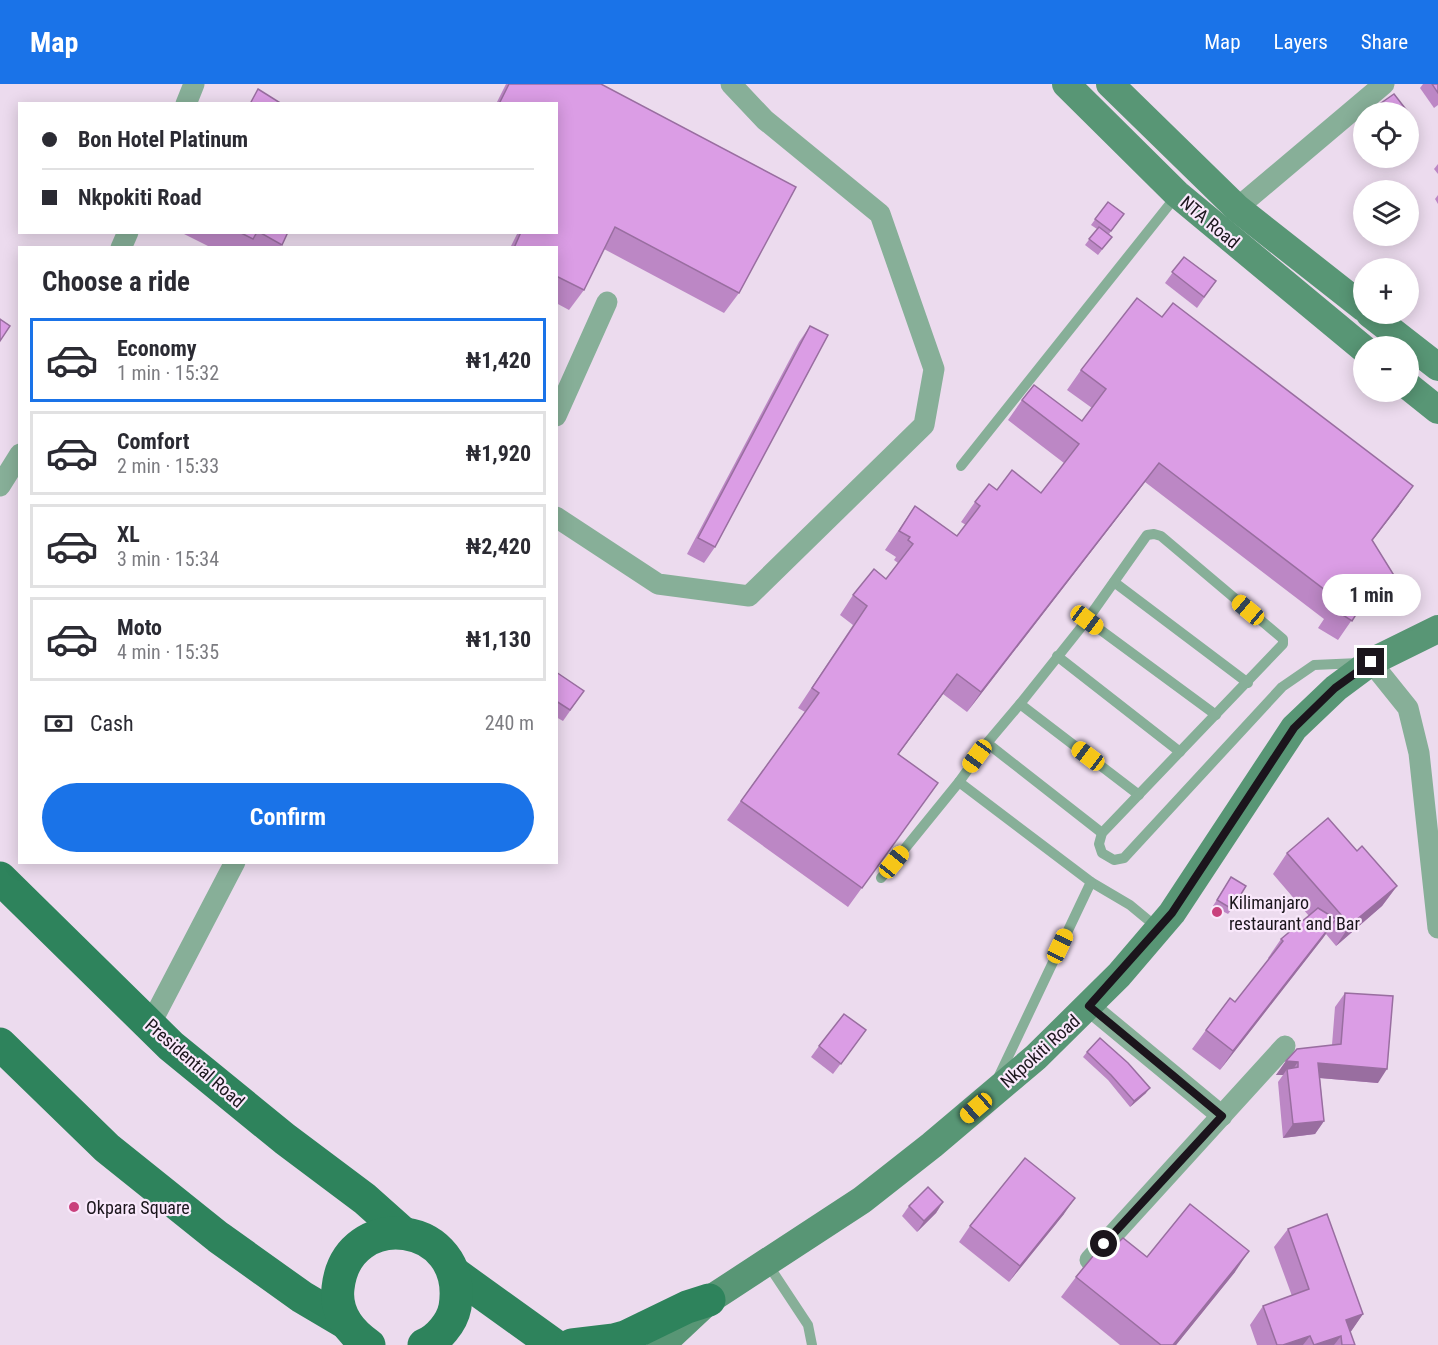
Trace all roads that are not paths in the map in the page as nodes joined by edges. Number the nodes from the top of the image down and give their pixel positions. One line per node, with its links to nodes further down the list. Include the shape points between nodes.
1 (194, 84): 6 (street)
2 (731, 84): 20 (street, via 765,120 880,214 934,369 924,425 749,596 658,584)
3 (1066, 84): 7 (main road, NTA Road)
4 (1110, 84): 8 (main road, NTA Road)
5 (1384, 84): 8 (street)
6 (187, 102)
7 (1177, 195): 12 (main road, NTA Road); 18 (lane)
8 (1238, 208): 9 (main road, NTA Road)
9 (1353, 299)
10 (607, 302): 16 (street)
11 (1383, 324): 13 (main road)
12 (1353, 340)
13 (1438, 367)
14 (1419, 395): 15 (main road)
15 (1438, 410)
16 (558, 412)
17 (18, 457): 19 (street)
18 (961, 466)
19 (0, 486)
20 (558, 518)
21 (1114, 582): 22 (lane); 26 (lane); 26 (lane, via 1147,535 1161,536 1283,639 1281,648)
22 (1087, 620): 24 (lane); 28 (lane)
23 (1438, 629): 25 (main road, Nkpokiti Road)
24 (1057, 656): 27 (lane); 30 (lane)
25 (1371, 662): 33 (lane, via 1314,665 1282,687 1124,858 1114,860 1102,853); 38 (street, via 1408,708 1419,753); 39 (main road, Nkpokiti Road, via 1335,688 1294,728 1196,880)
26 (1248, 682): 28 (lane)
27 (1020, 704): 29 (lane); 32 (lane)
28 (1216, 715): 30 (lane)
29 (987, 743): 31 (lane); 33 (lane)
30 (1180, 752): 32 (lane)
31 (958, 782): 36 (lane); 37 (lane)
32 (1139, 795): 33 (lane)
33 (1102, 833)
34 (234, 864): 41 (street)
35 (0, 878): 41 (main road, Presidential Road)
36 (881, 878)
37 (1090, 882): 39 (lane, via 1130,905); 44 (lane)
38 (1438, 928)
39 (1159, 929): 40 (main road, Nkpokiti Road)
40 (1089, 1006): 44 (main road, Nkpokiti Road); 45 (street)
41 (150, 1025): 46 (main road, Presidential Road)
42 (0, 1044): 51 (main road, via 107,1148 218,1237)
43 (1285, 1046): 45 (street)
44 (990, 1096): 48 (main road, Nkpokiti Road, via 862,1200)
45 (1222, 1116): 47 (street)
46 (402, 1232): 49 (main road, via 434,1245 447,1257); 51 (main road, via 386,1233 356,1248 339,1275 339,1308)
47 (1090, 1260)
48 (767, 1262): 50 (main road, Nkpokiti Road); 56 (lane, via 808,1325)
49 (454, 1273): 53 (main road, via 454,1312 445,1329); 54 (main road)
50 (710, 1300): 52 (main road, Nkpokiti Road); 55 (main road, via 614,1340)
51 (352, 1336)
52 (669, 1341)
53 (424, 1345)
54 (554, 1345)
55 (572, 1345)
56 (812, 1345)

